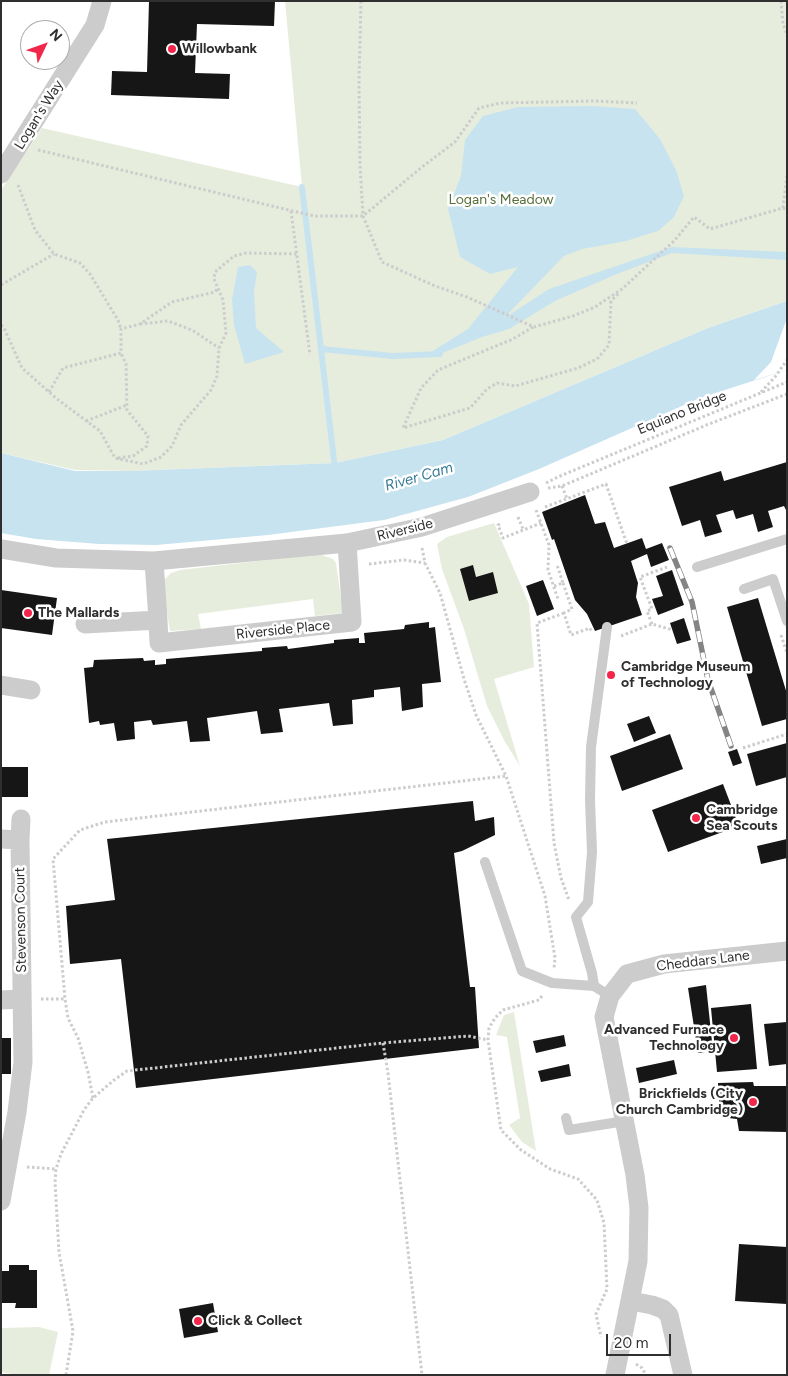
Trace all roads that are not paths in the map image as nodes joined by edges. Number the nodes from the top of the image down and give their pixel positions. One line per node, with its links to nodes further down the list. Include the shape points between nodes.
1 (102, 1): 2 (street, Logan's Way, via 95,25 19,146)
2 (9, 176)
3 (530, 492): 5 (street, Riverside, via 422,527)
4 (787, 539): 8 (lane)
5 (347, 544): 7 (street, Riverside); 10 (street, Riverside Place, via 352,622 159,643)
6 (1, 548): 7 (street, Riverside, via 56,558)
7 (154, 561): 10 (street, Riverside Place)
8 (697, 567)
9 (744, 589): 11 (lane, via 773,579)
10 (158, 620): 12 (street)
11 (787, 621)
12 (85, 624)
13 (607, 627): 20 (lane, via 591,747 592,852 588,902 576,917)
14 (1, 685): 15 (street)
15 (32, 690)
16 (21, 819): 17 (street, Stevenson Court)
17 (10, 840): 22 (street, Stevenson Court)
18 (484, 862): 20 (lane, via 522,971 552,984)
19 (787, 951): 21 (street, Cheddars Lane, via 664,964 627,974)
20 (594, 986): 21 (lane)
21 (610, 996): 26 (street, Cheddars Lane, via 604,1017)
22 (22, 999): 23 (street); 24 (street, Stevenson Court, via 23,1062)
23 (1, 1000)
24 (9, 1111): 27 (street, Stevenson Court, via 8,1165)
25 (566, 1118): 26 (lane, via 569,1130)
26 (624, 1121): 28 (street, Cheddars Lane, via 639,1208 638,1261)
27 (1, 1201)
28 (631, 1301): 29 (street, Cheddars Lane); 30 (street, via 663,1309 669,1315)
29 (615, 1375)
30 (684, 1375)

